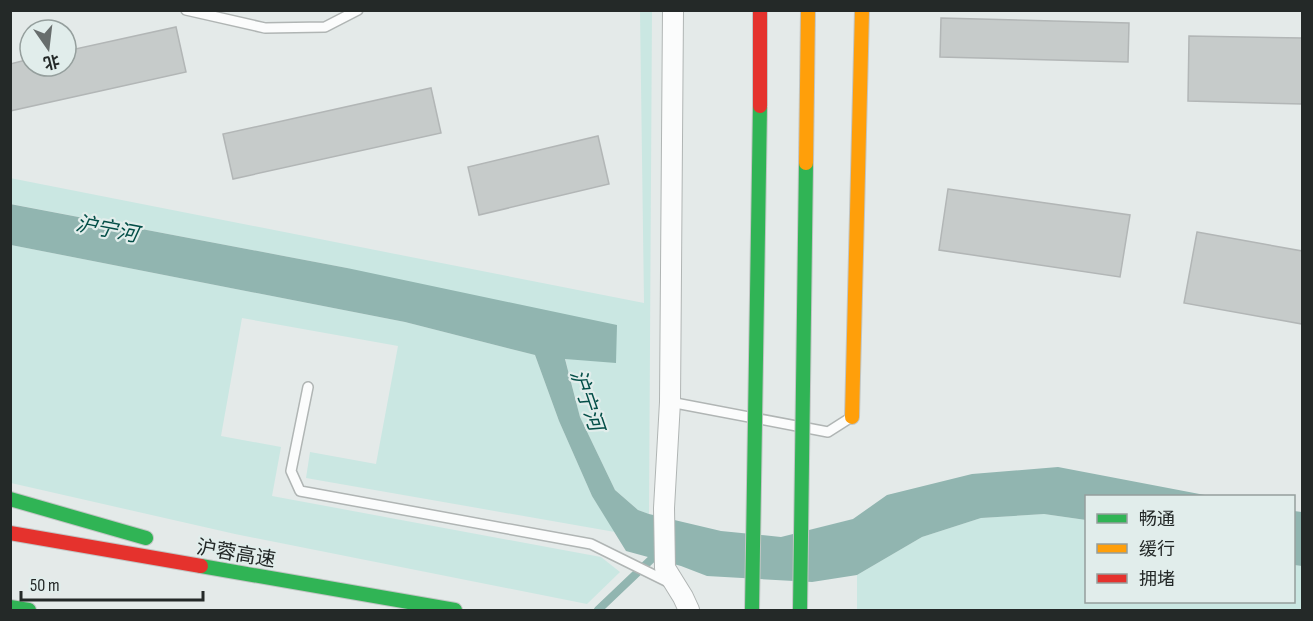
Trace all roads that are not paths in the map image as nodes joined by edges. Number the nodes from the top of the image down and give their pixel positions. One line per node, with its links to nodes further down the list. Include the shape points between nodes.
1 (186, 10): 2 (lane, via 265,28 325,27)
2 (358, 10)
3 (674, 10): 8 (street)
4 (760, 10): 20 (main road, bridge)
5 (808, 10): 21 (main road, bridge)
6 (862, 10): 9 (main road)
7 (308, 387): 14 (lane, via 291,471 300,491 591,544 627,562)
8 (670, 402): 9 (lane, via 828,432); 14 (street)
9 (852, 417)
10 (10, 500): 12 (main road)
11 (10, 533): 15 (main road, 沪蓉高速)
12 (157, 541)
13 (191, 550): 15 (main road)
14 (661, 572): 19 (street, via 676,586)
15 (327, 589): 18 (main road, 沪蓉高速)
16 (10, 607): 17 (main road)
17 (29, 610)
18 (456, 610)
19 (689, 610)
20 (752, 610)
21 (800, 610)

